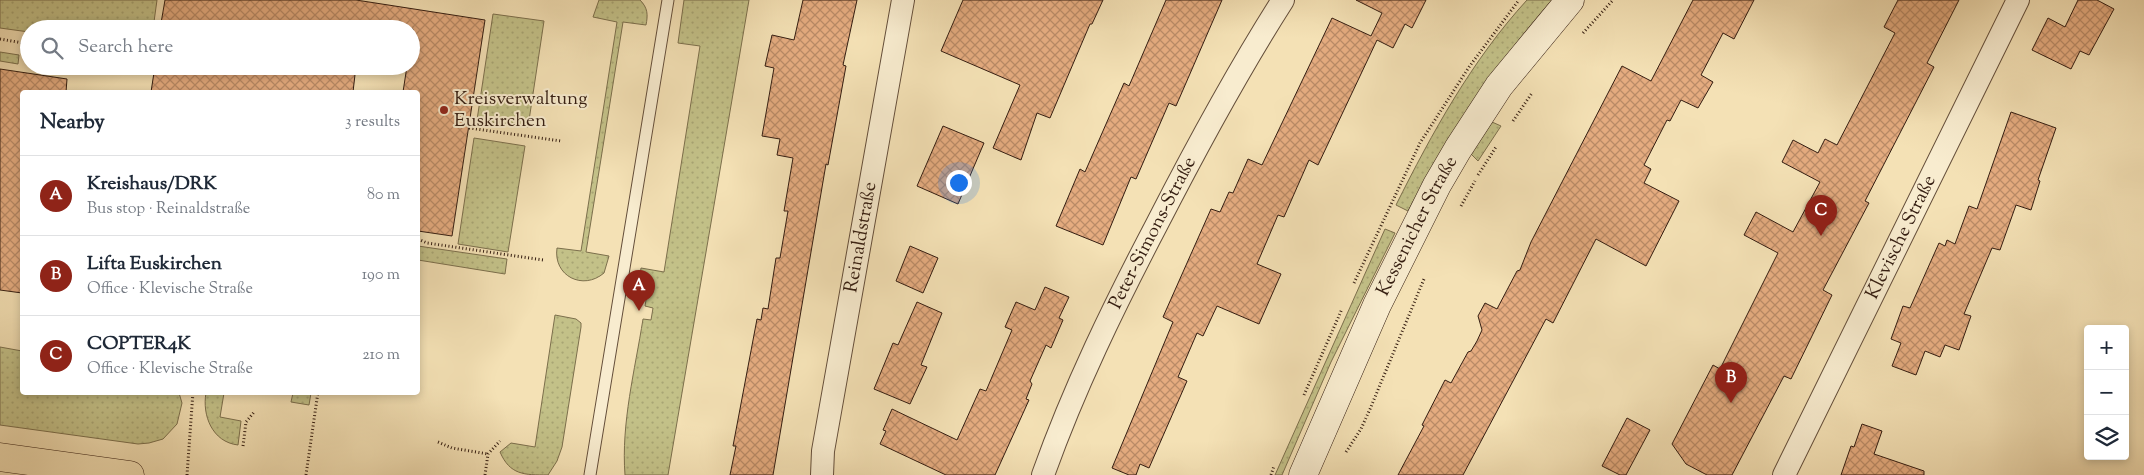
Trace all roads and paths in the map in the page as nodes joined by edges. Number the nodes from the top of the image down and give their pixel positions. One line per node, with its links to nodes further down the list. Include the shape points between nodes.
1 (668, 0): 32 (lane)
2 (903, 0): 33 (street, Reinaldstraße, via 823,451)
3 (1283, 0): 34 (street, Peter-Simons-Straße, via 1201,138 1124,286 1074,393)
4 (1570, 0): 35 (main road, Kessenicher Straße, via 1499,86 1437,185 1377,305)
5 (1613, 0): 8 (path)
6 (2018, 0): 36 (street, Klevische Straße)
7 (0, 39): 9 (path)
8 (1576, 39)
9 (20, 42)
10 (1535, 90): 11 (path)
11 (1509, 126)
12 (468, 128): 13 (path)
13 (561, 141)
14 (1499, 142): 15 (path)
15 (1457, 212)
16 (420, 240): 17 (path, via 427,244)
17 (543, 260)
18 (1427, 273): 27 (path, via 1370,410)
19 (194, 395): 29 (path)
20 (318, 395): 30 (path)
21 (256, 411): 24 (path, via 246,422)
22 (500, 441): 25 (path)
23 (438, 442): 25 (path, via 452,448)
24 (243, 446)
25 (488, 454): 31 (path)
26 (0, 457): 28 (main road)
27 (1342, 457)
28 (130, 475)
29 (187, 475)
30 (306, 475)
31 (485, 475)
32 (590, 475)
33 (822, 475)
34 (1043, 475)
35 (1303, 475)
36 (1784, 475)

